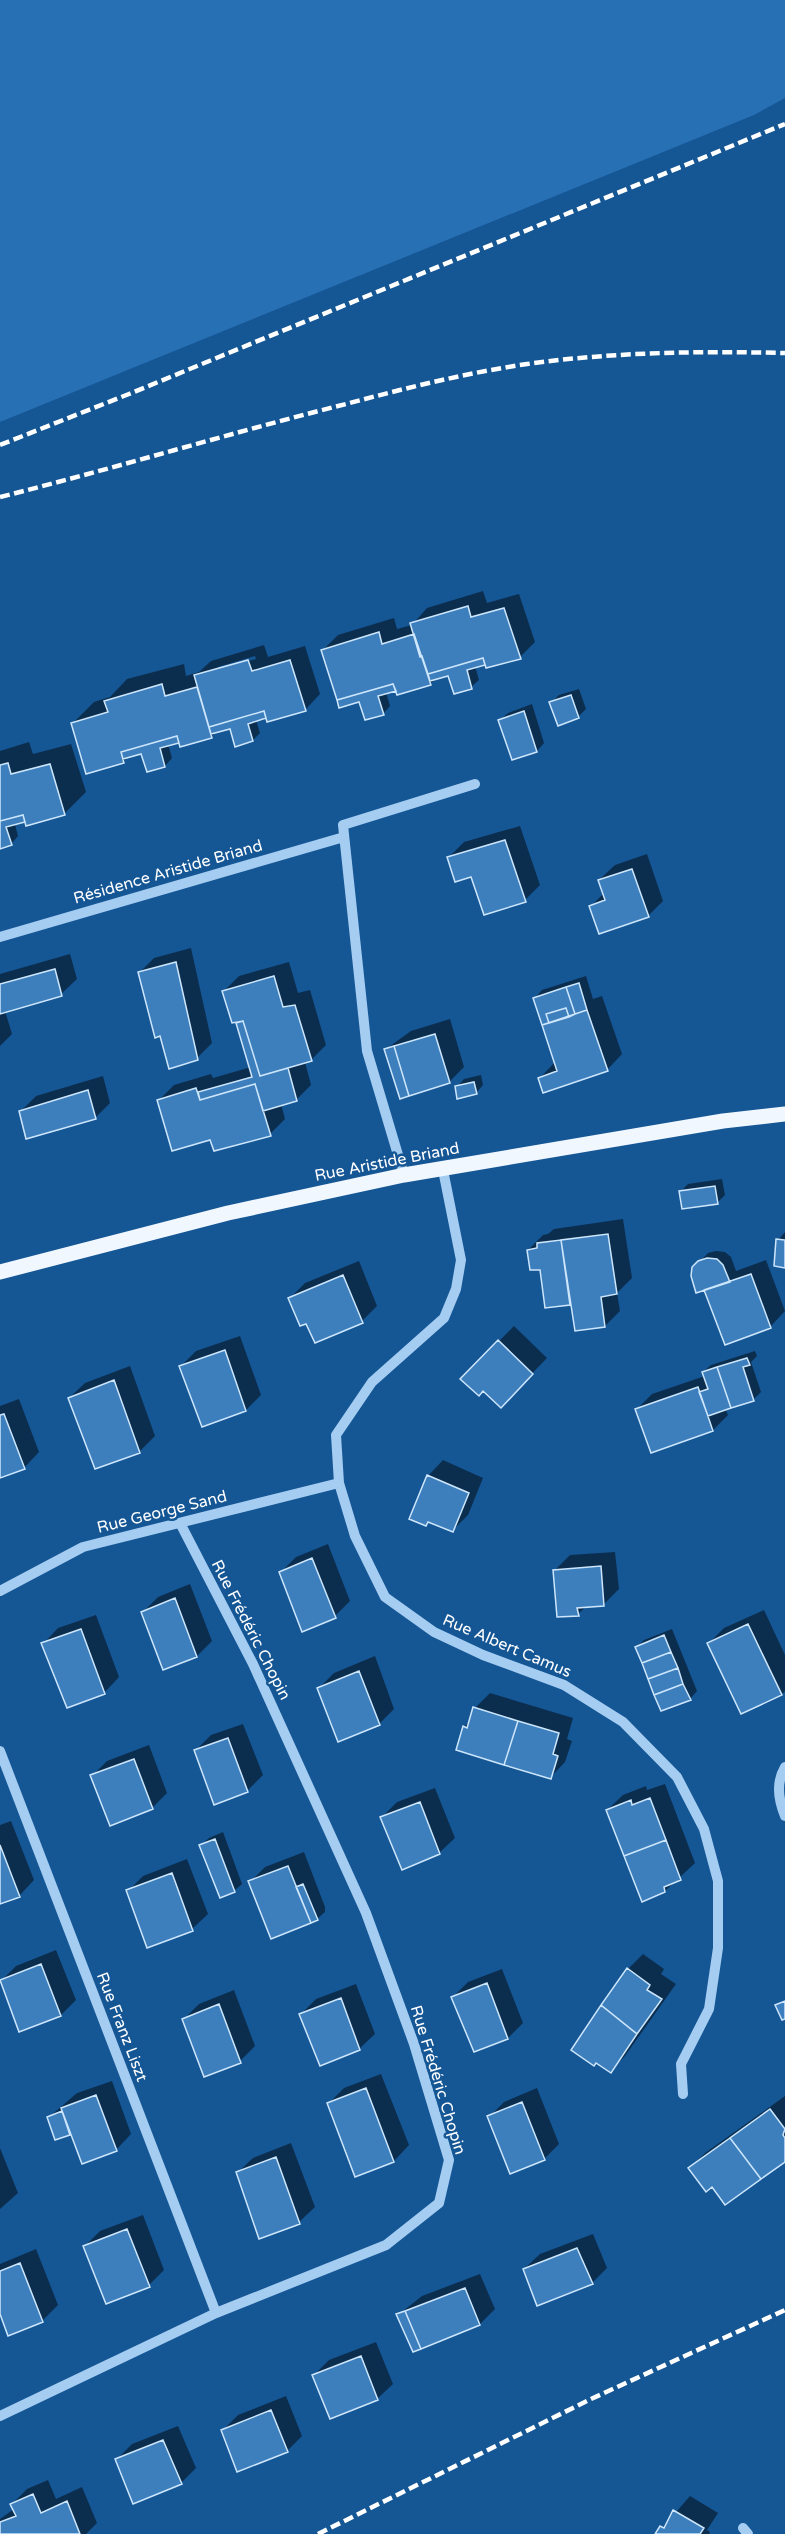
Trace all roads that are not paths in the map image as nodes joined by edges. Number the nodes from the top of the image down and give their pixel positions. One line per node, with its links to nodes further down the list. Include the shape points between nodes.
1 (476, 784): 2 (street, via 343,825)
2 (344, 837): 3 (street, Résidence Aristide Briand); 6 (street, via 367,1051)
3 (0, 937)
4 (785, 1114): 5 (main road, Rue Aristide Briand, via 723,1121)
5 (443, 1170): 6 (main road, Rue Aristide Briand); 8 (street, Rue Albert Camus, via 461,1260 456,1289 444,1318 372,1382 336,1435)
6 (404, 1175): 7 (main road, Rue Aristide Briand, via 228,1213)
7 (0, 1272)
8 (339, 1483): 9 (street, Rue George Sand); 14 (street, Rue Albert Camus, via 355,1536 385,1598 434,1632 564,1685 623,1722 677,1777 704,1829 718,1881 718,1948 709,2009 681,2064)
9 (180, 1523): 10 (street, Rue George Sand, via 83,1547); 15 (street, Rue Frédéric Chopin, via 253,1664 366,1913 414,2043 449,2160 439,2203 386,2245)
10 (0, 1591)
11 (0, 1752): 15 (street, Rue Franz Liszt)
12 (785, 1767): 13 (street, via 778,1778)
13 (785, 1816)
14 (683, 2094)
15 (216, 2313): 16 (street, Rue Frédéric Chopin)
16 (0, 2416)

